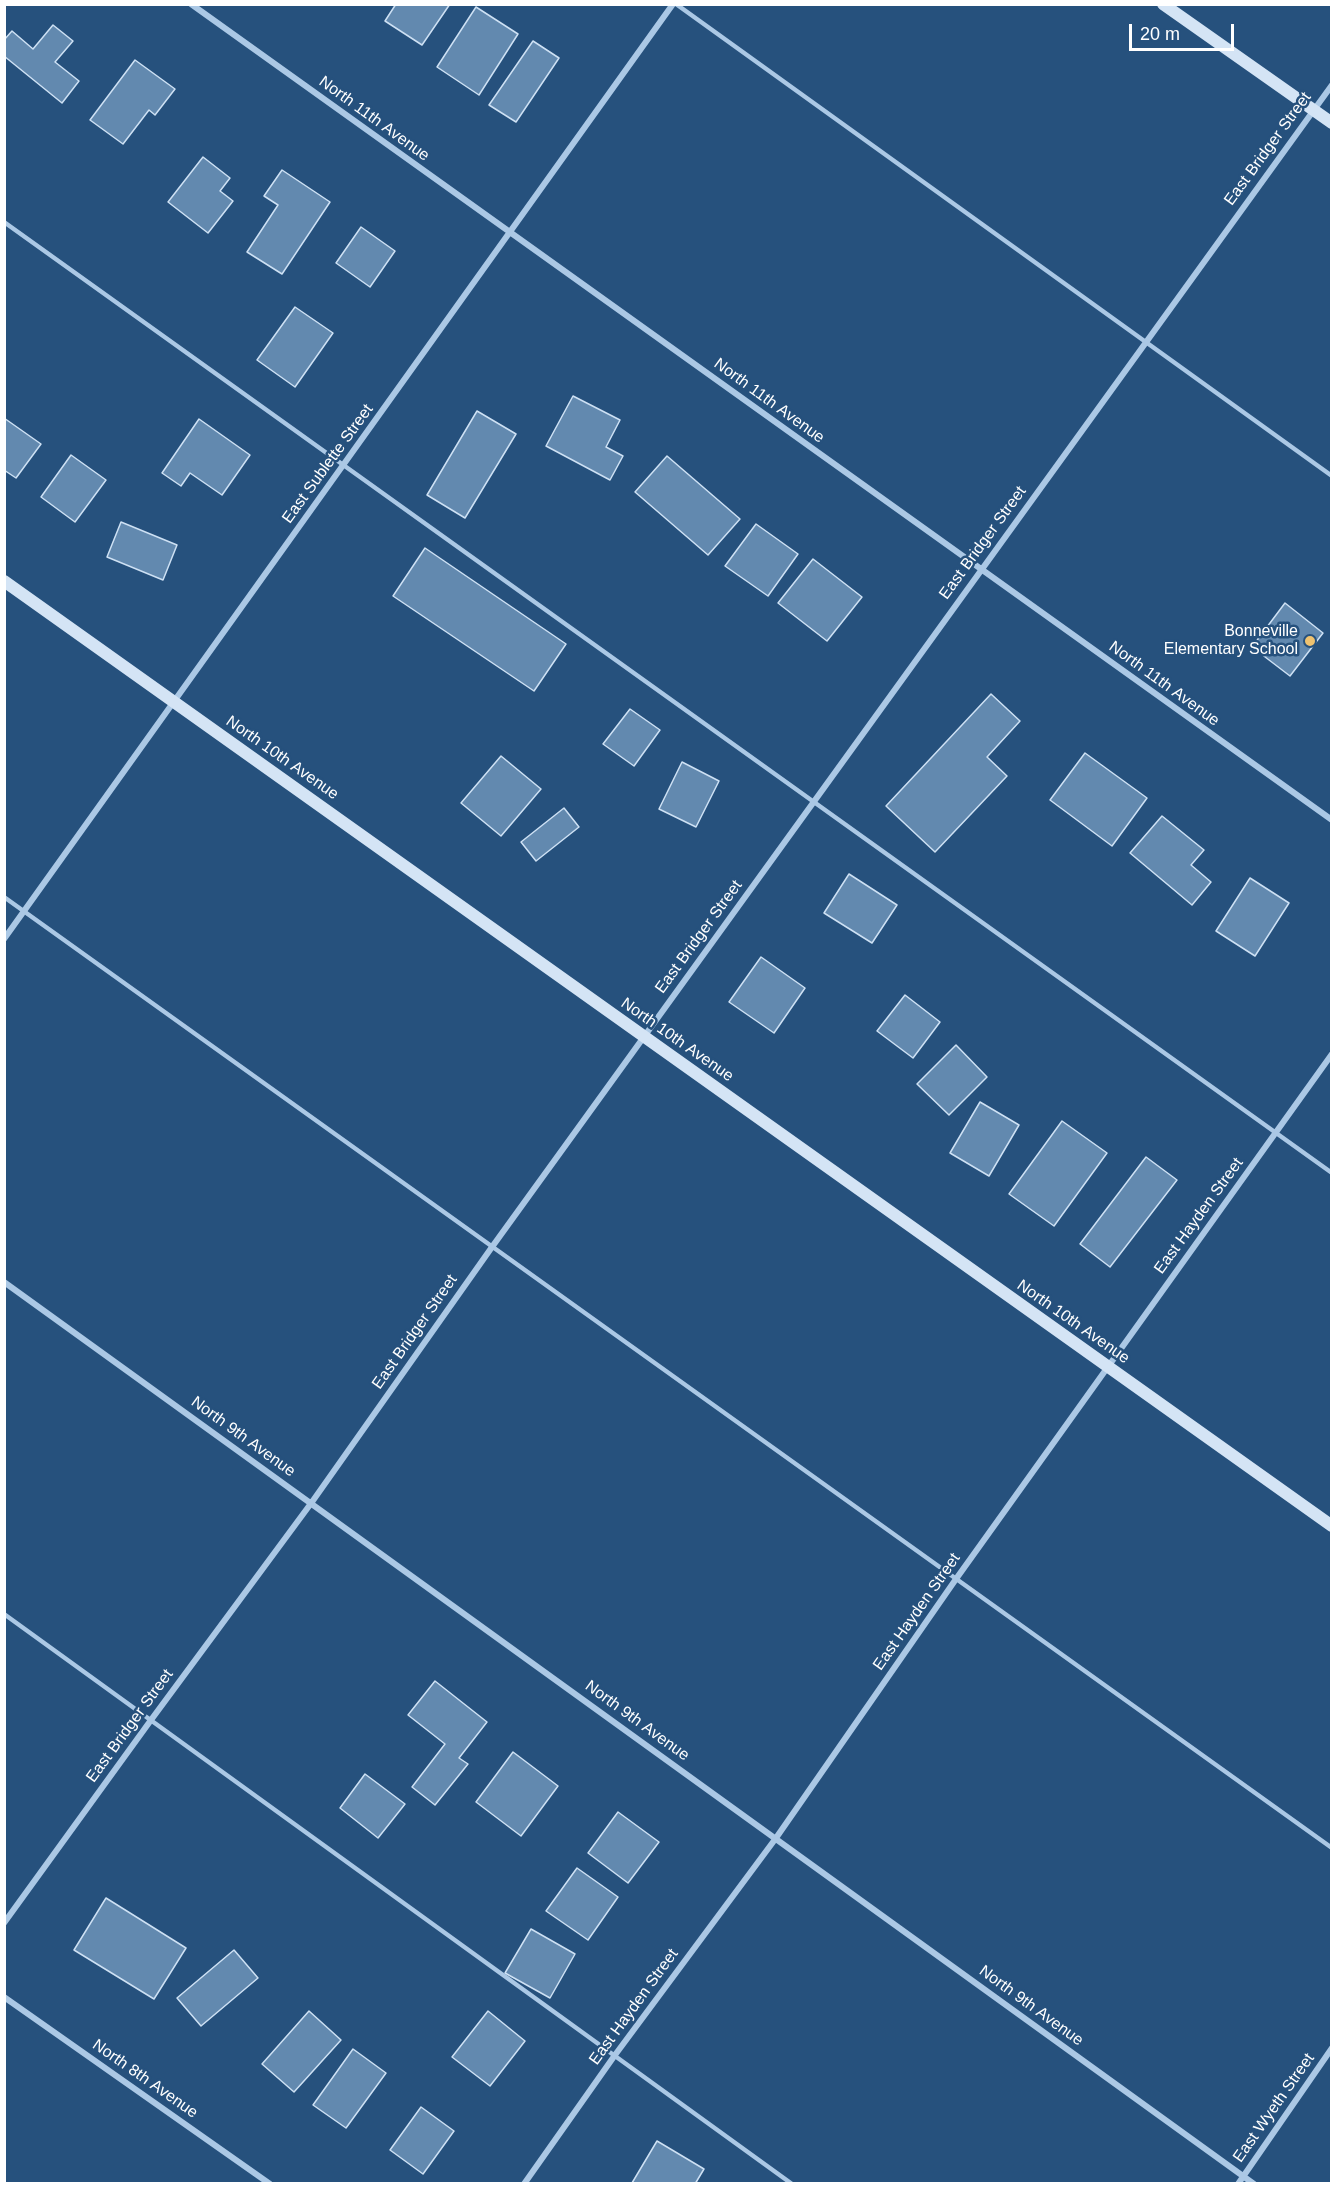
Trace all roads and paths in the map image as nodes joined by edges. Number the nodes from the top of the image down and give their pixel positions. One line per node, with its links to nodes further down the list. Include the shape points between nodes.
1 (190, 4): 8 (street, North 11th Avenue)
2 (675, 4): 8 (street, East Sublette Street); 9 (lane)
3 (1163, 4): 5 (street)
4 (1332, 85): 5 (street, East Bridger Street)
5 (1313, 110): 6 (street); 9 (street, East Bridger Street)
6 (1332, 123)
7 (4, 222): 10 (lane)
8 (510, 233): 10 (street, East Sublette Street); 12 (street, North 11th Avenue)
9 (1145, 342): 11 (lane); 12 (street, East Bridger Street)
10 (344, 465): 14 (street, East Sublette Street); 15 (lane)
11 (1332, 476)
12 (981, 569): 15 (street, East Bridger Street); 16 (street, North 11th Avenue)
13 (4, 581): 14 (street, North 10th Avenue)
14 (174, 702): 18 (street, East Sublette Street); 20 (street, North 10th Avenue)
15 (814, 802): 20 (street, East Bridger Street); 22 (lane)
16 (1332, 820)
17 (4, 897): 18 (lane)
18 (24, 911): 19 (street, East Sublette Street); 24 (lane)
19 (4, 939)
20 (644, 1037): 24 (street, East Bridger Street); 26 (street, North 10th Avenue)
21 (1332, 1054): 22 (street, East Hayden Street)
22 (1275, 1133): 23 (lane); 26 (street, East Hayden Street)
23 (1332, 1173)
24 (492, 1247): 27 (street, East Bridger Street); 29 (lane)
25 (4, 1282): 27 (street, North 9th Avenue)
26 (1107, 1367): 28 (street, North 10th Avenue); 29 (street, East Hayden Street)
27 (312, 1502): 31 (street, East Bridger Street); 32 (street, North 9th Avenue)
28 (1332, 1526)
29 (956, 1579): 32 (street, East Hayden Street); 33 (lane)
30 (4, 1614): 31 (lane)
31 (151, 1720): 34 (street, East Bridger Street); 37 (lane)
32 (776, 1838): 37 (street, East Hayden Street); 38 (street, North 9th Avenue)
33 (1332, 1848)
34 (4, 1923)
35 (4, 1997): 39 (street, North 8th Avenue)
36 (1332, 2048): 38 (street, East Wyeth Street)
37 (615, 2055): 40 (street, East Hayden Street); 41 (lane)
38 (1243, 2176): 42 (street, East Wyeth Street); 43 (street, North 9th Avenue)
39 (270, 2184)
40 (524, 2184)
41 (792, 2184)
42 (1238, 2184)
43 (1254, 2184)

